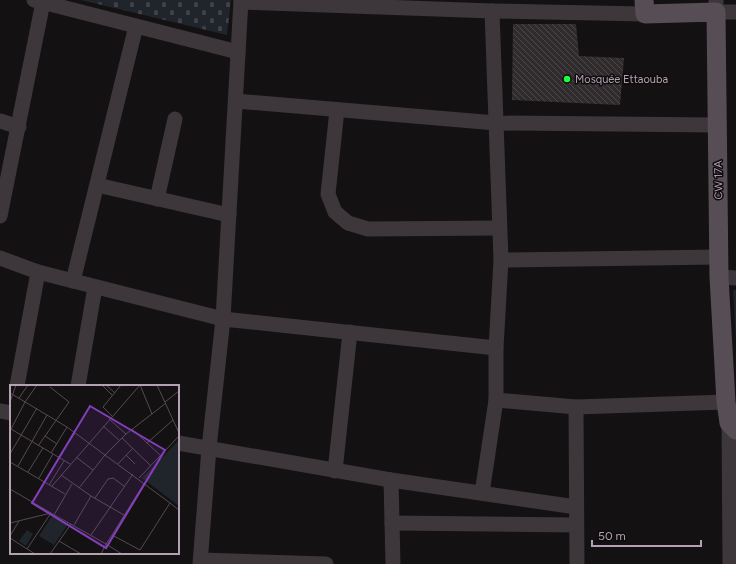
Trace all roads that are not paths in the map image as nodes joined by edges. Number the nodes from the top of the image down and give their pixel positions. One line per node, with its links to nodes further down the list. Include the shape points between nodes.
1 (39, 1): 7 (street); 15 (street)
2 (241, 1): 5 (street); 8 (street)
3 (716, 6): 4 (main road); 6 (street); 14 (main road, CW 17A)
4 (644, 7): 5 (street)
5 (492, 11): 13 (street)
6 (736, 12)
7 (136, 26): 8 (street); 16 (street)
8 (238, 52): 9 (street)
9 (236, 101): 10 (street); 18 (street)
10 (337, 110): 13 (street); 20 (street, via 328,194 335,212 348,223 368,229)
11 (175, 119): 17 (street)
12 (0, 121): 15 (street)
13 (496, 123): 14 (street); 20 (street)
14 (717, 125): 21 (main road, CW 17A)
15 (19, 127): 19 (street)
16 (97, 185): 17 (street); 26 (street)
17 (157, 199): 18 (street)
18 (229, 215): 28 (street)
19 (0, 216)
20 (499, 228): 23 (street)
21 (719, 257): 23 (street); 25 (main road, CW 17A)
22 (0, 258): 24 (street)
23 (501, 260): 30 (street)
24 (38, 272): 26 (street); 31 (street)
25 (728, 278): 34 (main road, CW 17A)
26 (73, 281): 27 (street)
27 (95, 286): 28 (street); 32 (street)
28 (223, 319): 29 (street); 40 (street)
29 (350, 332): 30 (street); 41 (street)
30 (496, 348): 33 (street)
31 (17, 385)
32 (78, 385)
33 (496, 400): 35 (street); 43 (street)
34 (726, 402): 35 (street); 38 (main road, CW 17A)
35 (576, 407): 44 (street)
36 (0, 411): 37 (street)
37 (10, 413)
38 (734, 425): 51 (street)
39 (179, 442): 40 (street)
40 (209, 448): 41 (street); 47 (street)
41 (335, 471): 42 (street)
42 (391, 480): 43 (street); 45 (street)
43 (482, 494): 44 (street)
44 (576, 507): 46 (street)
45 (392, 523): 46 (street); 49 (street)
46 (576, 525): 50 (street)
47 (200, 562): 48 (street)
48 (326, 564)
49 (392, 564)
50 (577, 564)
51 (730, 564)

